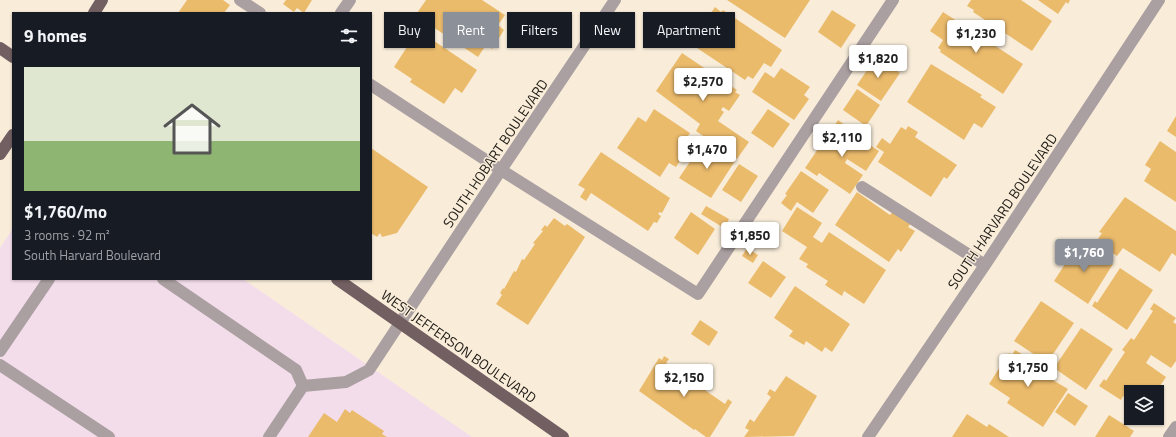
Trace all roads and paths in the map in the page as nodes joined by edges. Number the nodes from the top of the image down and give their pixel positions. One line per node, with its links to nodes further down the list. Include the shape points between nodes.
1 (102, 0): 7 (main road)
2 (240, 0): 8 (street)
3 (350, 0): 9 (street)
4 (616, 0): 15 (street, SOUTH HOBART BOULEVARD)
5 (893, 0): 15 (street, via 698,294)
6 (1159, 0): 17 (street, SOUTH HARVARD BOULEVARD)
7 (95, 12)
8 (258, 12)
9 (342, 12)
10 (0, 48): 11 (main road)
11 (12, 56)
12 (372, 86): 15 (street)
13 (12, 136): 14 (main road)
14 (0, 154)
15 (501, 170): 21 (street, SOUTH HOBART BOULEVARD)
16 (862, 187): 17 (street)
17 (985, 265): 29 (street, SOUTH HARVARD BOULEVARD)
18 (48, 280): 22 (street)
19 (164, 280): 24 (street, via 296,370)
20 (338, 280): 21 (main road, WEST JEFFERSON BOULEVARD)
21 (402, 323): 24 (street, SOUTH HOBART BOULEVARD, via 370,370 346,382); 28 (main road, WEST JEFFERSON BOULEVARD)
22 (0, 351)
23 (0, 365): 26 (street)
24 (303, 386): 27 (street)
25 (1176, 427): 30 (street)
26 (109, 437)
27 (269, 437)
28 (563, 437)
29 (868, 437)
30 (1170, 437)

